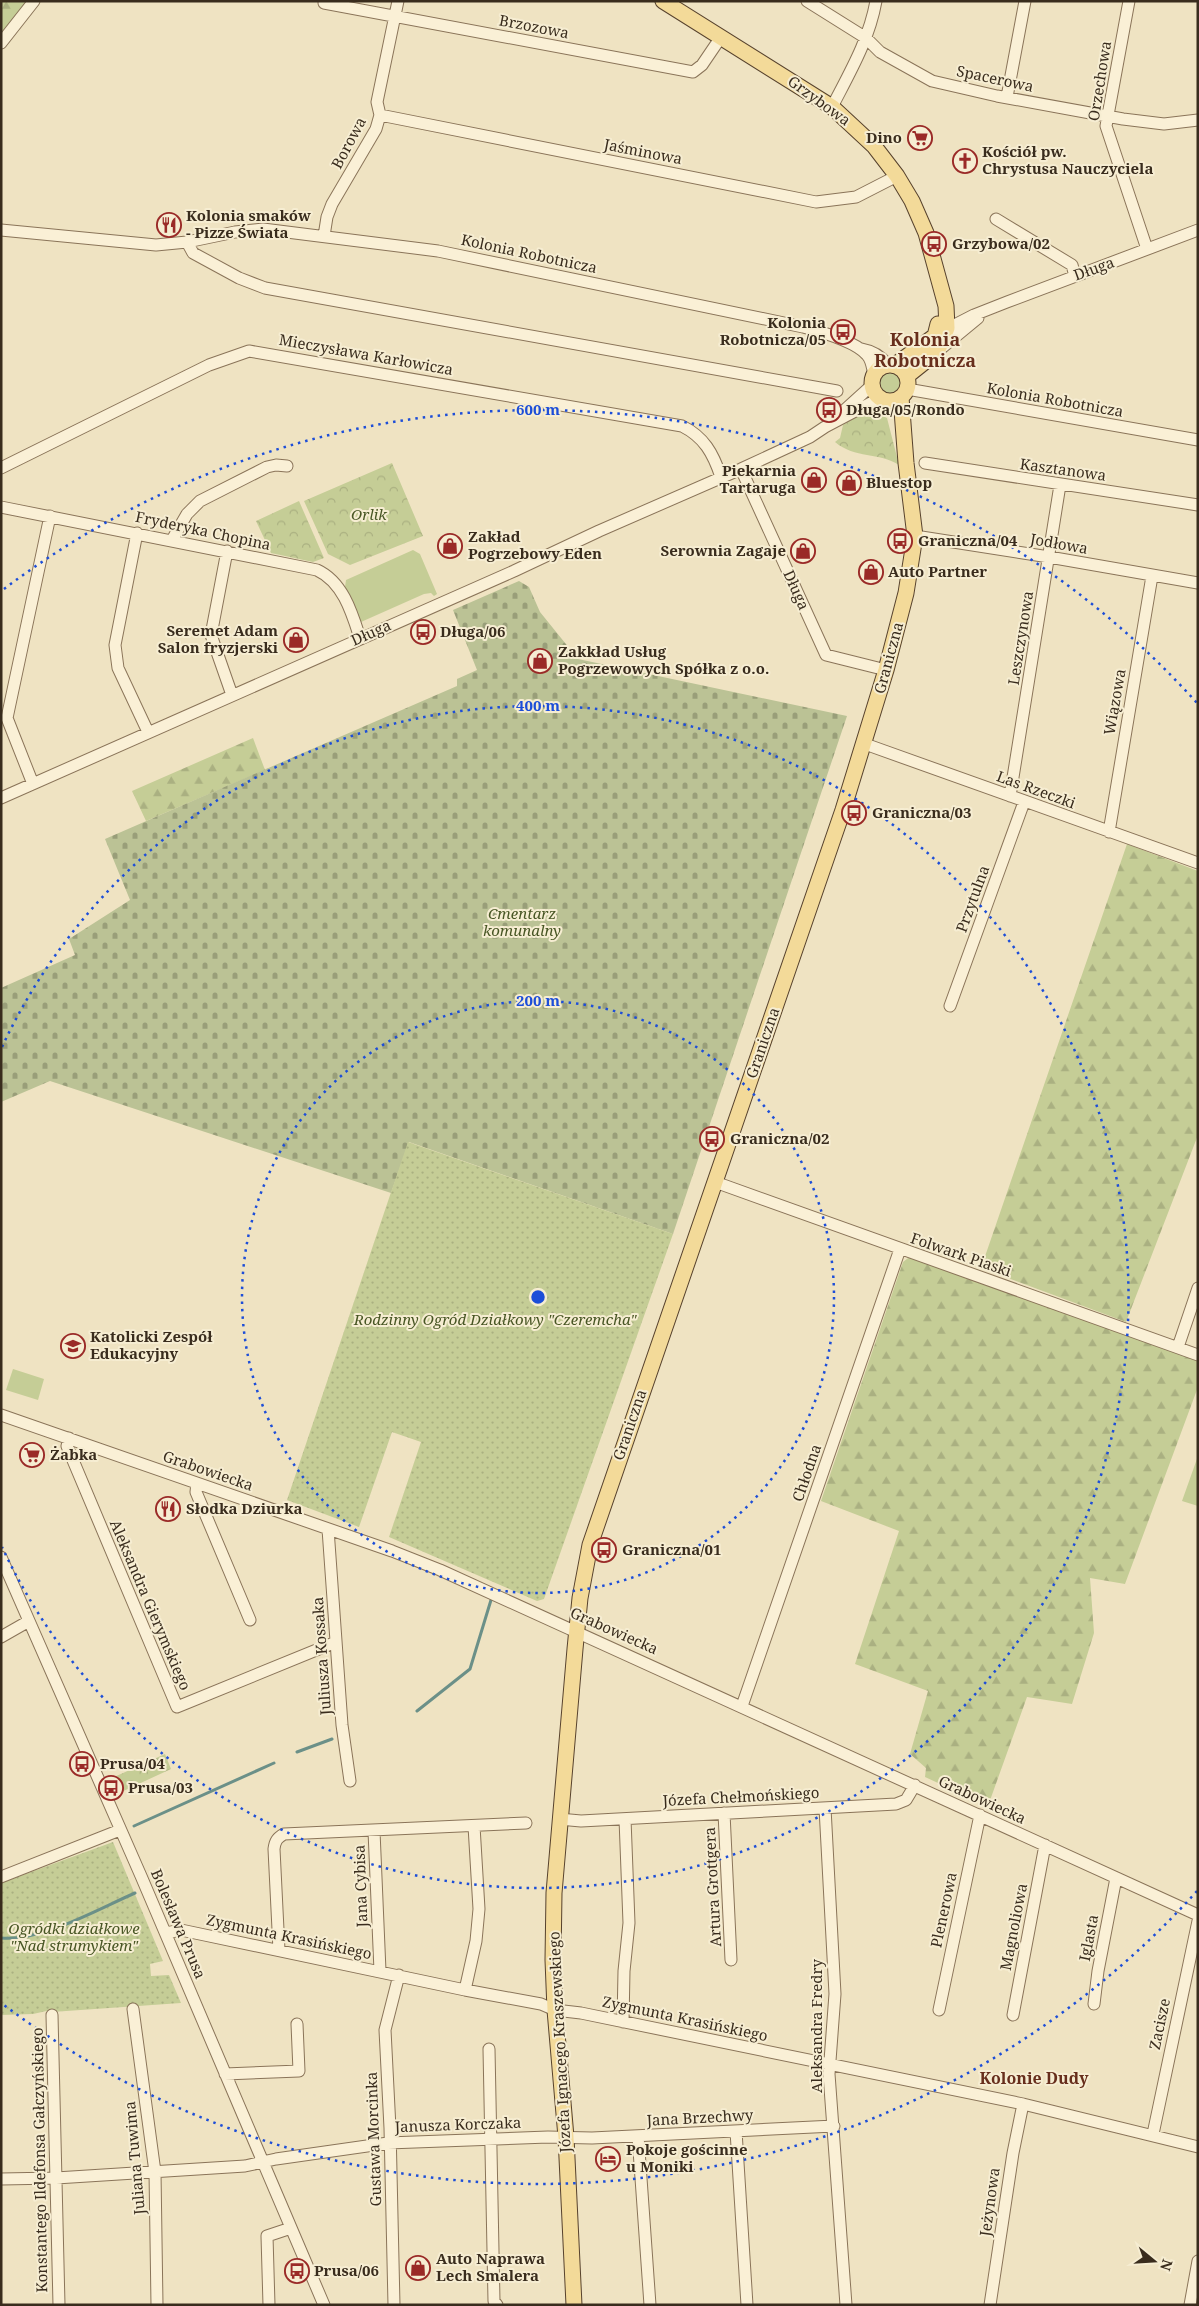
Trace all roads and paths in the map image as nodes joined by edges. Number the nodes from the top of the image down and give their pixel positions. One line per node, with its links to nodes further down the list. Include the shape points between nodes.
1 (34, 1): 12 (street)
2 (398, 1): 9 (street, Borowa)
3 (663, 1): 10 (main road, Grzybowa)
4 (807, 1): 11 (street, Spacerowa)
5 (876, 1): 11 (street)
6 (1024, 1): 13 (street)
7 (1129, 1): 16 (street, Orzechowa)
8 (324, 3): 9 (street, Brzozowa)
9 (395, 15): 10 (street, Brzozowa, via 693,72 702,65); 15 (street, Borowa, via 377,102)
10 (721, 37): 14 (main road, Grzybowa)
11 (866, 38): 13 (street, Spacerowa, via 880,52 932,81); 14 (street)
12 (1, 43)
13 (1007, 97): 16 (street, Spacerowa)
14 (832, 107): 18 (main road, Grzybowa, via 874,146)
15 (380, 114): 18 (street, Jaśminowa, via 816,202 856,198); 22 (street, Borowa, via 376,129 332,204)
16 (1107, 116): 17 (street, Spacerowa, via 1164,124); 25 (street, Orzechowa, via 1108,131)
17 (1198, 120)
18 (897, 176): 24 (main road, Grzybowa, via 912,201)
19 (996, 219): 26 (street, via 1072,265)
20 (1, 230): 23 (street, Kolonia Robotnicza, via 140,245)
21 (1198, 230): 25 (street, Długa)
22 (324, 236): 23 (street, Kolonia Robotnicza, via 254,229); 31 (street, Kolonia Robotnicza, via 438,251 774,321 825,333)
23 (187, 242): 35 (street, via 193,253 265,288)
24 (930, 245): 27 (main road, Grzybowa); 30 (main road, Grzybowa)
25 (1147, 249): 26 (street, Długa)
26 (1074, 276): 28 (street, Długa)
27 (946, 306): 29 (street, via 956,314); 30 (main road, Grzybowa)
28 (990, 309): 29 (street, Długa); 32 (street, Długa)
29 (969, 317): 30 (street, Długa)
30 (941, 332): 32 (main road, Grzybowa); 33 (main road, Długa)
31 (859, 349): 33 (street, Kolonia Robotnicza, via 876,354); 34 (street, via 867,355)
32 (936, 352): 34 (main road, Długa)
33 (891, 365): 34 (main road, Długa, via 879,368); 34 (main road, via 903,369)
34 (890, 389): 36 (street, Kolonia Robotnicza); 40 (street, Długa, via 810,437); 47 (main road, Graniczna, via 904,449)
35 (837, 391)
36 (1198, 440)
37 (925, 463): 42 (street, Kasztanowa)
38 (287, 466): 48 (street, via 266,466 200,501 187,514)
39 (1, 468): 41 (street, Mieczysława Karłowicza, via 209,365 249,351 682,426 696,433 705,443)
40 (741, 469): 41 (street, Długa); 54 (street, Długa, via 826,655)
41 (721, 477): 53 (street, Długa)
42 (1060, 485): 43 (street, Kasztanowa); 50 (street, Leszczynowa)
43 (1198, 505)
44 (1, 507): 45 (street, Fryderyka Chopina)
45 (50, 516): 46 (street, Fryderyka Chopina); 58 (street, via 8,718)
46 (136, 533): 48 (street, Fryderyka Chopina); 56 (street, via 115,657)
47 (916, 536): 50 (street, Jodłowa); 54 (main road, Graniczna, via 906,593)
48 (172, 540): 49 (street, Fryderyka Chopina)
49 (227, 551): 53 (street, Fryderyka Chopina, via 317,570 327,575 341,591); 55 (street, via 211,635)
50 (1049, 557): 51 (street, Jodłowa); 59 (street, Leszczynowa)
51 (1152, 576): 52 (street, Jodłowa); 62 (street, Wiązowa)
52 (1198, 583)
53 (360, 638): 55 (street, Długa)
54 (886, 670): 57 (main road, Graniczna)
55 (232, 695): 56 (street, Długa)
56 (148, 732): 58 (street, Długa)
57 (865, 744): 59 (street, Las Rzeczki); 65 (main road, Graniczna)
58 (33, 784): 60 (street, Długa)
59 (1010, 796): 61 (street, Las Rzeczki)
60 (1, 798)
61 (1024, 802): 62 (street, Las Rzeczki); 64 (street, Przytulna)
62 (1109, 832): 63 (street, Las Rzeczki)
63 (1198, 863)
64 (950, 1006)
65 (715, 1182): 66 (street, Folwark Piaski); 77 (main road, Graniczna, via 590,1545)
66 (900, 1249): 68 (street, Folwark Piaski); 80 (street, Chłodna)
67 (1198, 1288): 68 (street)
68 (1178, 1347): 69 (street, Folwark Piaski)
69 (1198, 1355)
70 (1, 1415): 71 (street, Grabowiecka)
71 (69, 1438): 72 (street, Grabowiecka); 79 (street, Aleksandra Gierymskiego, via 67,1446 177,1707)
72 (198, 1483): 73 (street, Grabowiecka); 75 (street, via 196,1492)
73 (328, 1529): 77 (street, Grabowiecka, via 440,1570); 79 (street, Juliusza Kossaka)
74 (1, 1557): 76 (street, Bolesława Prusa)
75 (250, 1620)
76 (29, 1621): 78 (street); 90 (street, Bolesława Prusa)
77 (577, 1630): 80 (street, Grabowiecka); 87 (main road, Józefa Ignacego Kraszewskiego)
78 (1, 1637)
79 (336, 1642): 81 (street, Juliusza Kossaka)
80 (742, 1706): 82 (street, Grabowiecka)
81 (350, 1780)
82 (915, 1786): 83 (street, Józefa Chełmońskiego, via 906,1800 896,1804); 85 (street, Grabowiecka)
83 (825, 1808): 84 (street, Józefa Chełmońskiego); 112 (street, Aleksandra Fredry, via 835,1994)
84 (724, 1813): 86 (street, Józefa Chełmońskiego); 99 (street, Artura Grottgera)
85 (980, 1815): 92 (street, Grabowiecka); 106 (street, Plenerowa)
86 (624, 1818): 87 (street, Józefa Chełmońskiego); 109 (street, via 629,1923)
87 (559, 1819): 105 (main road, Józefa Ignacego Kraszewskiego, via 554,1893)
88 (526, 1823): 89 (street)
89 (474, 1826): 91 (street); 102 (street, via 479,1909)
90 (120, 1830): 93 (street); 97 (street, Bolesława Prusa)
91 (374, 1831): 98 (street, via 284,1834 274,1842); 100 (street, Jana Cybisa)
92 (1045, 1845): 94 (street, Grabowiecka); 108 (street, Magnoliowa)
93 (1, 1877)
94 (1116, 1878): 95 (street, Grabowiecka); 103 (street, Iglasta)
95 (1198, 1915)
96 (1198, 1921): 117 (street, Zacisze)
97 (166, 1933): 98 (street, Zygmunta Krasińskiego, via 181,1930); 113 (street, Bolesława Prusa)
98 (280, 1950): 100 (street, Zygmunta Krasińskiego)
99 (731, 1960)
100 (380, 1971): 101 (street, Zygmunta Krasińskiego)
101 (399, 1975): 102 (street, Zygmunta Krasińskiego); 121 (street, Gustawa Morcinka, via 385,2030)
102 (465, 1990): 105 (street, Zygmunta Krasińskiego, via 541,2004)
103 (1094, 2004)
104 (134, 2009): 124 (street, Juliana Tuwima)
105 (555, 2010): 109 (street, Zygmunta Krasińskiego); 119 (main road, Józefa Ignacego Kraszewskiego)
106 (939, 2010)
107 (52, 2015): 125 (street, Konstantego Ildefonsa Gałczyńskiego)
108 (1013, 2015)
109 (623, 2022): 112 (street, Zygmunta Krasińskiego)
110 (297, 2024): 113 (street, via 299,2071)
111 (489, 2049): 120 (street)
112 (830, 2065): 114 (street, Zygmunta Krasińskiego); 115 (street, Aleksandra Fredry)
113 (226, 2074): 123 (street, Bolesława Prusa)
114 (1022, 2104): 117 (street, Zygmunta Krasińskiego); 139 (street, Jeżynowa)
115 (834, 2126): 116 (street, Jana Brzechwy); 138 (street, Aleksandra Fredry)
116 (736, 2131): 118 (street, Jana Brzechwy); 137 (street)
117 (1153, 2134): 122 (street, Zygmunta Krasińskiego)
118 (638, 2136): 119 (street, Jana Brzechwy); 136 (street)
119 (566, 2137): 120 (street, Janusza Korczaka); 135 (main road, Józefa Ignacego Kraszewskiego)
120 (490, 2140): 121 (street, Janusza Korczaka); 134 (street)
121 (388, 2142): 123 (street, Janusza Korczaka); 133 (street, Gustawa Morcinka)
122 (1198, 2147)
123 (263, 2162): 124 (street, Janusza Korczaka); 127 (street, Bolesława Prusa)
124 (155, 2172): 125 (street, Janusza Korczaka); 130 (street, Juliana Tuwima)
125 (56, 2178): 126 (street, Janusza Korczaka); 129 (street, Konstantego Ildefonsa Gałczyńskiego)
126 (1, 2179)
127 (291, 2228): 131 (street, via 266,2236); 132 (street, Bolesława Prusa)
128 (1198, 2261): 140 (street)
129 (59, 2305)
130 (157, 2305)
131 (269, 2305)
132 (324, 2305)
133 (394, 2305)
134 (496, 2305)
135 (574, 2305)
136 (650, 2305)
137 (747, 2305)
138 (846, 2305)
139 (990, 2305)
140 (1190, 2305)

